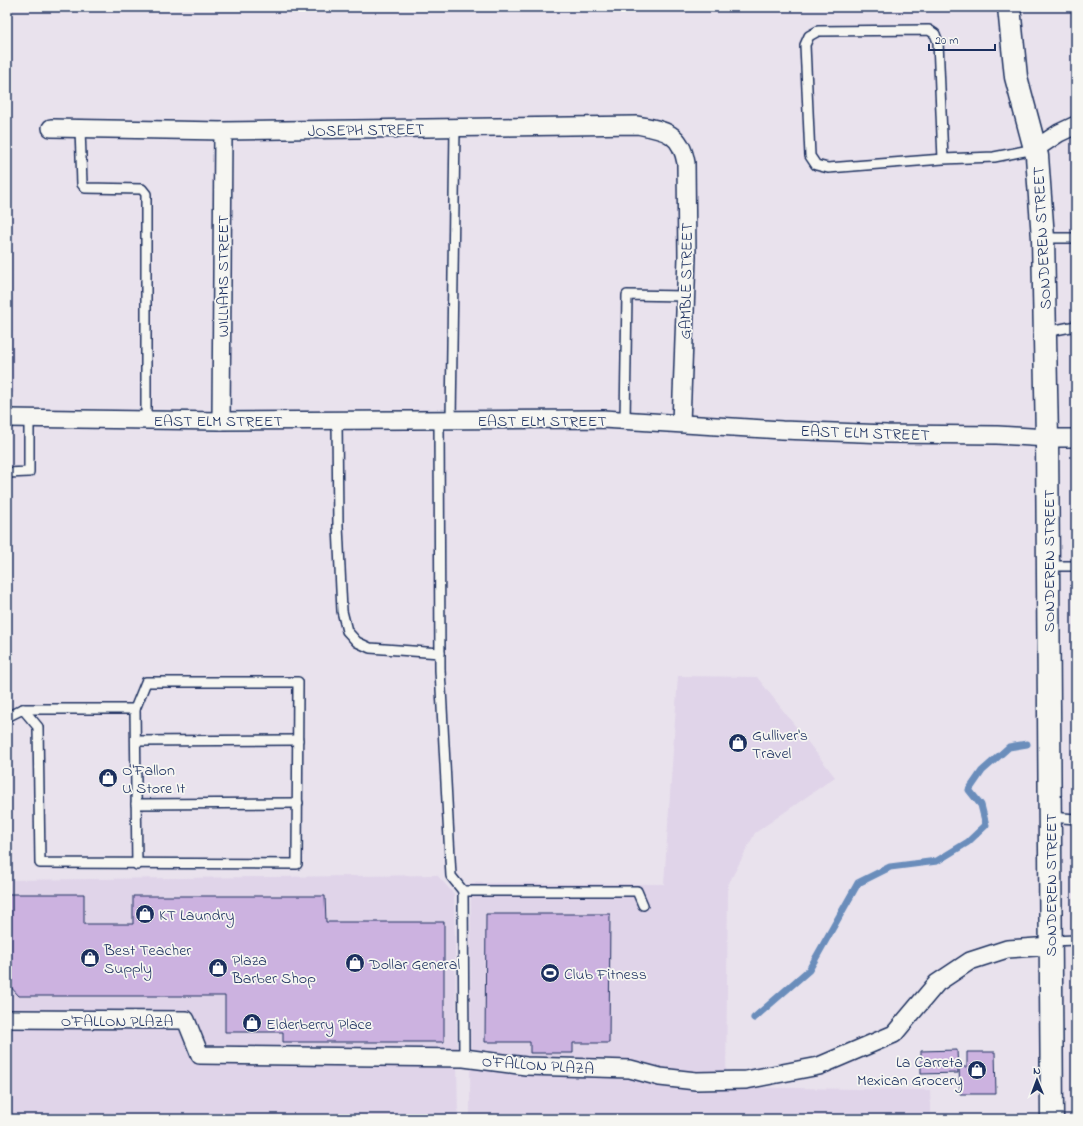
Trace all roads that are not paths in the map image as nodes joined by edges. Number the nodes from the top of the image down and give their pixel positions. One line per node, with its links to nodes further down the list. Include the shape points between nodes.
1 (1009, 7): 8 (street, SONDEREN STREET, via 1016,77)
2 (1076, 125): 8 (street)
3 (51, 128): 5 (street, JOSEPH STREET)
4 (456, 128): 6 (street, JOSEPH STREET); 7 (street, JOSEPH STREET, via 637,125 663,130); 18 (lane)
5 (80, 129): 6 (street, JOSEPH STREET); 17 (lane, via 82,184 85,188 142,189 146,194)
6 (223, 131): 20 (street, WILLIAMS STREET)
7 (678, 141): 12 (street, GAMBLE STREET, via 684,151 686,163)
8 (1035, 149): 9 (lane, via 994,157); 10 (street, SONDEREN STREET)
9 (943, 158): 9 (lane, via 828,168 816,165 810,156 805,45 809,36 818,31 928,30 935,34 938,42)
10 (1043, 238): 11 (lane); 14 (street, SONDEREN STREET)
11 (1076, 238)
12 (685, 296): 19 (lane, via 627,295); 22 (street, GAMBLE STREET)
13 (1076, 326): 14 (lane)
14 (1045, 332): 23 (street, SONDEREN STREET)
15 (7, 418): 16 (street, EAST ELM STREET)
16 (29, 418): 17 (street, EAST ELM STREET); 25 (lane, via 29,472)
17 (146, 420): 20 (street, EAST ELM STREET)
18 (445, 420): 19 (street, EAST ELM STREET); 21 (street, EAST ELM STREET); 28 (lane)
19 (625, 420): 22 (street, EAST ELM STREET)
20 (221, 421): 21 (street, EAST ELM STREET)
21 (337, 421): 28 (lane, via 342,611 347,631 357,642 370,648)
22 (681, 423): 23 (street, EAST ELM STREET, via 782,430)
23 (1047, 438): 24 (street, EAST ELM STREET); 26 (street, SONDEREN STREET)
24 (1076, 438)
25 (7, 473)
26 (1048, 566): 27 (lane); 36 (street, SONDEREN STREET)
27 (1076, 566)
28 (440, 653): 39 (lane, via 451,876)
29 (23, 709): 30 (lane); 31 (lane); 38 (lane, via 38,727 40,863)
30 (135, 709): 32 (lane, via 146,682 298,682); 33 (lane)
31 (7, 717)
32 (298, 740): 33 (lane); 34 (lane)
33 (136, 741): 35 (lane)
34 (298, 803): 35 (lane); 38 (lane, via 297,864)
35 (136, 804): 38 (lane)
36 (1050, 817): 37 (lane); 42 (street, SONDEREN STREET)
37 (1076, 819)
38 (137, 865)
39 (462, 891): 40 (lane, via 637,891); 44 (lane)
40 (643, 905)
41 (1076, 940): 42 (lane)
42 (1051, 944): 44 (street, O'FALLON PLAZA, via 1007,949 970,961 938,983 894,1034 819,1066 797,1071 746,1080 696,1081 660,1077 630,1069 526,1066); 45 (street, SONDEREN STREET)
43 (7, 1018): 44 (street, O'FALLON PLAZA, via 186,1020 200,1055)
44 (464, 1058)
45 (1052, 1119)

